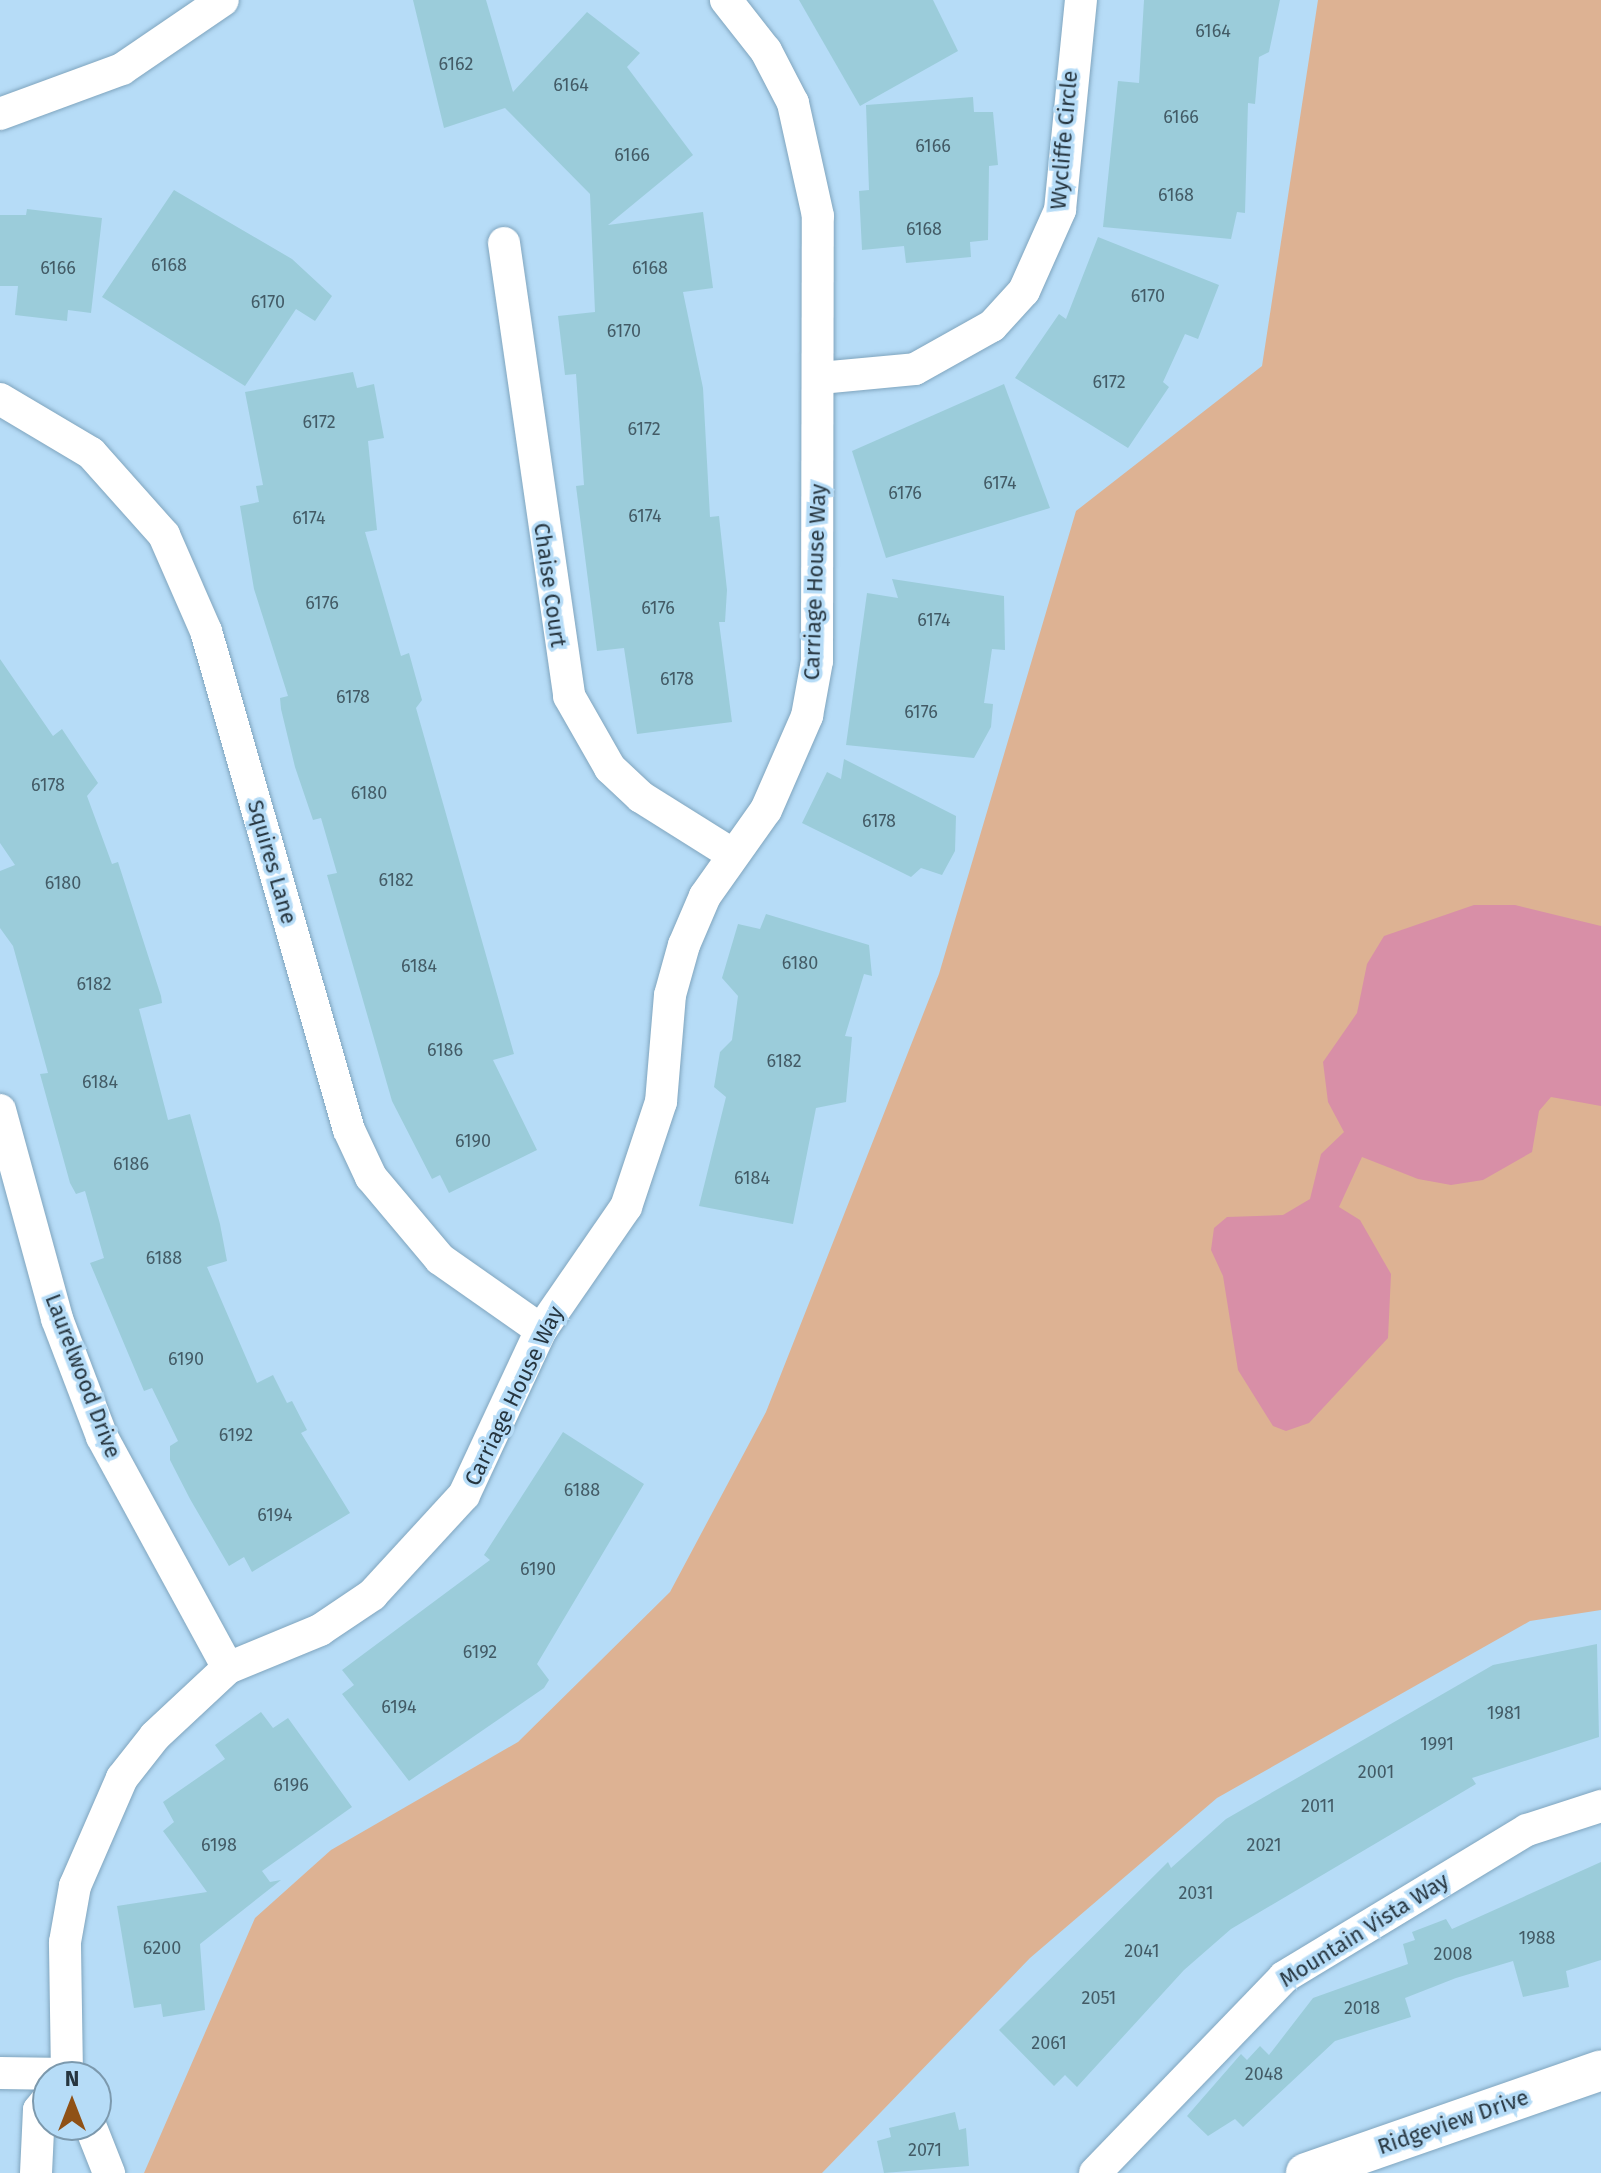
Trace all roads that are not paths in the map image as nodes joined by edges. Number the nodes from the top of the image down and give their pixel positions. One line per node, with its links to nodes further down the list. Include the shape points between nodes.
1 (223, 0): 6 (street, via 122,69)
2 (726, 0): 8 (street, Carriage House Way, via 766,51 811,161)
3 (1065, 0): 5 (street, Wycliffe Circle)
4 (1081, 0): 5 (street, Wycliffe Circle)
5 (1072, 36): 8 (street, Wycliffe Circle, via 1060,210 1024,291 992,326 942,357 872,377)
6 (0, 114)
7 (504, 243): 10 (street, Chaise Court, via 569,696 610,768 641,797)
8 (820, 378): 10 (street, Carriage House Way, via 817,661 789,767)
9 (0, 399): 12 (street, Squires Lane, via 91,453 164,535 206,631 349,1130 371,1177 440,1259)
10 (732, 854): 12 (street, Carriage House Way, via 705,896 677,970 648,1155 626,1207)
11 (0, 1110): 13 (street, Laurelwood Drive, via 57,1319 102,1437)
12 (541, 1330): 13 (street, Carriage House Way, via 497,1438 422,1549 320,1630)
13 (228, 1668): 15 (street, Carriage House Way, via 155,1736 93,1832 65,1942)
14 (1601, 1806): 23 (street, Mountain Vista Way, via 1527,1830 1284,1977)
15 (62, 2061)
16 (1601, 2070): 24 (street, Ridgeview Drive)
17 (0, 2073): 18 (street)
18 (32, 2078)
19 (38, 2141): 21 (street, Carriage House Way)
20 (96, 2141): 22 (street)
21 (36, 2173)
22 (109, 2173)
23 (1095, 2173)
24 (1306, 2173)

